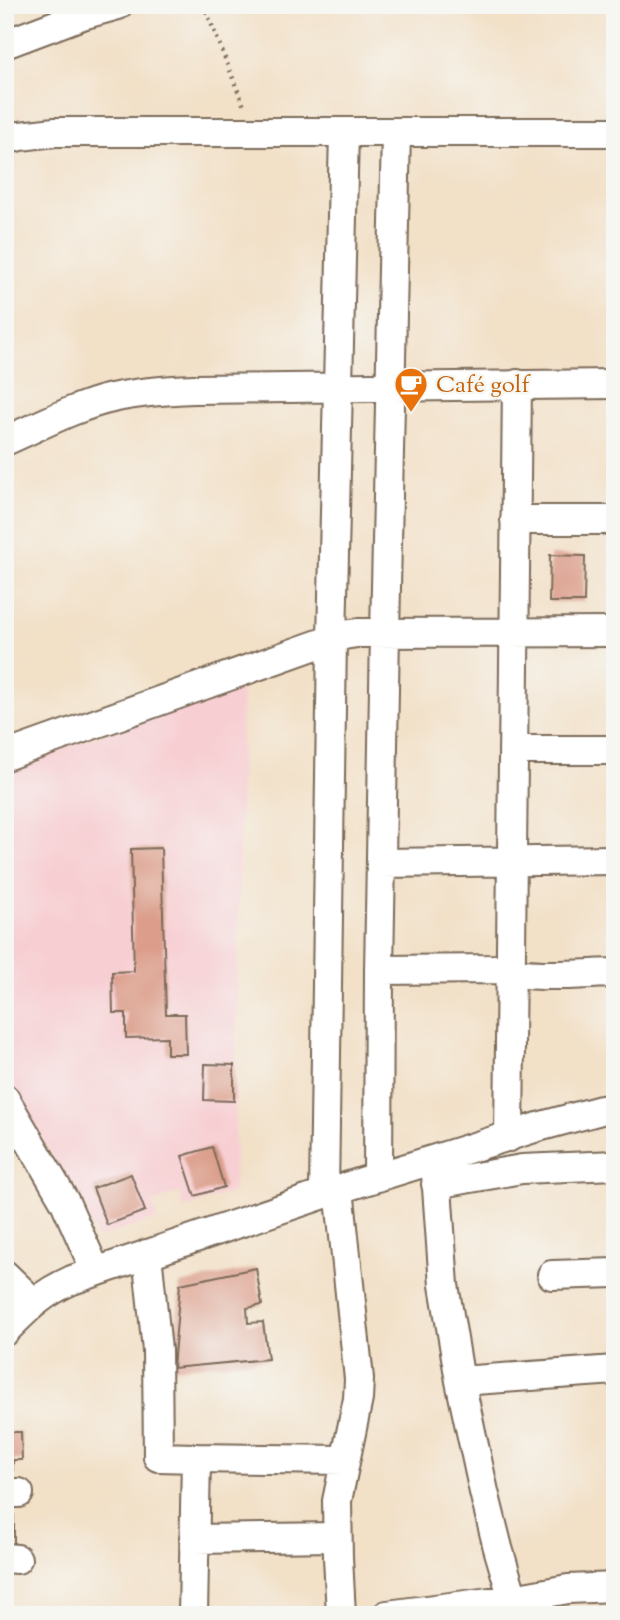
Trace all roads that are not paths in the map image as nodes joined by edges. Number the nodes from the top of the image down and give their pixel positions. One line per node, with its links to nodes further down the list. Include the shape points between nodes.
1 (118, 5): 2 (street)
2 (5, 44)
3 (344, 132): 4 (street); 6 (street, via 55,132); 9 (street)
4 (396, 132): 5 (street); 10 (street)
5 (615, 132)
6 (5, 140)
7 (517, 384): 8 (street); 10 (street); 12 (street)
8 (615, 384)
9 (339, 387): 10 (street); 11 (street, via 148,391 109,398); 17 (street)
10 (390, 387): 16 (street)
11 (5, 441)
12 (514, 520): 13 (street); 15 (street)
13 (615, 520)
14 (615, 632): 15 (street)
15 (514, 633): 16 (street); 18 (street)
16 (385, 634): 17 (street, via 357,633); 23 (street)
17 (332, 639): 20 (street); 33 (street)
18 (513, 750): 19 (street); 22 (street)
19 (615, 750)
20 (5, 756)
21 (615, 860): 22 (street)
22 (512, 862): 23 (street); 25 (street)
23 (382, 863): 24 (street)
24 (379, 970): 25 (street); 32 (street)
25 (510, 973): 26 (street); 29 (street)
26 (615, 973)
27 (5, 1099): 35 (street, via 65,1202)
28 (615, 1108): 29 (street)
29 (509, 1137): 31 (street)
30 (615, 1165): 31 (street)
31 (435, 1172): 32 (street); 42 (street, via 444,1285)
32 (378, 1177): 33 (street)
33 (331, 1191): 34 (street); 44 (street, via 359,1379)
34 (147, 1254): 35 (street); 43 (street, via 157,1350 158,1457)
35 (96, 1272): 39 (street, via 52,1289)
36 (615, 1273): 38 (street)
37 (5, 1275): 39 (street)
38 (552, 1275)
39 (33, 1302): 40 (street)
40 (5, 1331)
41 (615, 1370): 42 (street)
42 (460, 1381): 48 (street)
43 (196, 1458): 44 (street); 46 (street)
44 (345, 1460): 45 (street, via 337,1501)
45 (337, 1537): 46 (street); 50 (street)
46 (194, 1539): 49 (street)
47 (615, 1587): 48 (street, via 568,1589)
48 (513, 1607): 51 (street)
49 (193, 1615)
50 (341, 1615)
51 (387, 1615)

